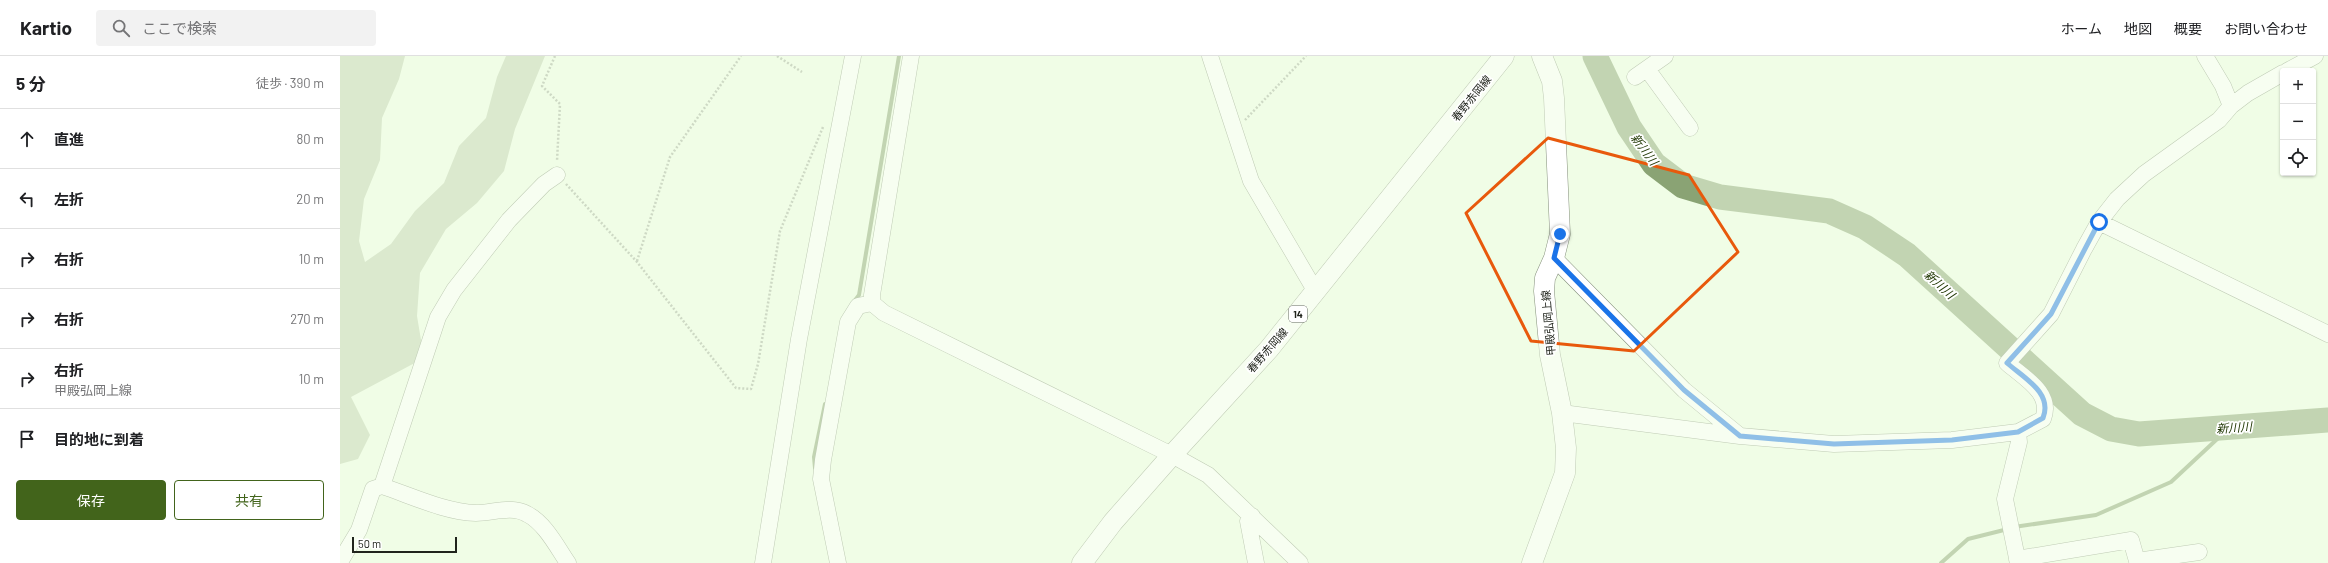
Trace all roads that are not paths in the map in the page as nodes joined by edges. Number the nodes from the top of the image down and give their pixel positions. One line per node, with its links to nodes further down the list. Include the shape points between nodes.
1 (853, 56): 28 (street, via 799,339)
2 (911, 56): 17 (street)
3 (1210, 56): 16 (street, via 1252,181)
4 (1504, 56): 16 (main road, 春野赤岡線 / 14)
5 (1542, 56): 15 (main road, 甲殿弘岡上線, via 1552,81 1554,98 1560,234)
6 (1665, 56): 12 (street, via 1641,73)
7 (2205, 56): 11 (street, via 2223,86)
8 (2315, 56): 9 (street)
9 (2293, 68)
10 (2280, 75): 11 (street, via 2248,92)
11 (2231, 106): 14 (street, via 2219,120 2144,174 2117,199)
12 (1690, 128)
13 (557, 174): 23 (street, via 509,220 454,290 438,317)
14 (2099, 222): 18 (street); 20 (street, via 2051,314 2007,363 2043,394 2046,402 2043,418)
15 (1554, 258): 19 (main road, 甲殿弘岡上線, via 1545,278 1544,291 1550,355); 21 (street, via 1684,390)
16 (1316, 292): 22 (main road, 春野赤岡線 / 14, via 1264,355)
17 (872, 303): 22 (street, via 884,313); 30 (street, via 858,306 848,322 823,460 821,479)
18 (2328, 334)
19 (1562, 413): 21 (street); 34 (main road, 甲殿弘岡上線, via 1566,448 1565,473)
20 (2018, 432): 21 (street, via 1952,440 1834,444); 26 (street, via 2019,442 2005,499)
21 (1740, 436)
22 (1172, 455): 24 (street, via 1208,475); 31 (main road, 春野赤岡線 / 14, via 1113,522)
23 (382, 486): 27 (street, via 373,489 359,530); 29 (street, via 445,507 476,513 513,509 527,514 540,525)
24 (1252, 516): 32 (street, via 1248,521); 33 (street)
25 (2200, 552): 26 (street, via 2137,561 2131,540)
26 (2017, 555)
27 (340, 562)
28 (763, 562)
29 (568, 563)
30 (838, 563)
31 (1082, 563)
32 (1256, 563)
33 (1300, 563)
34 (1532, 563)

